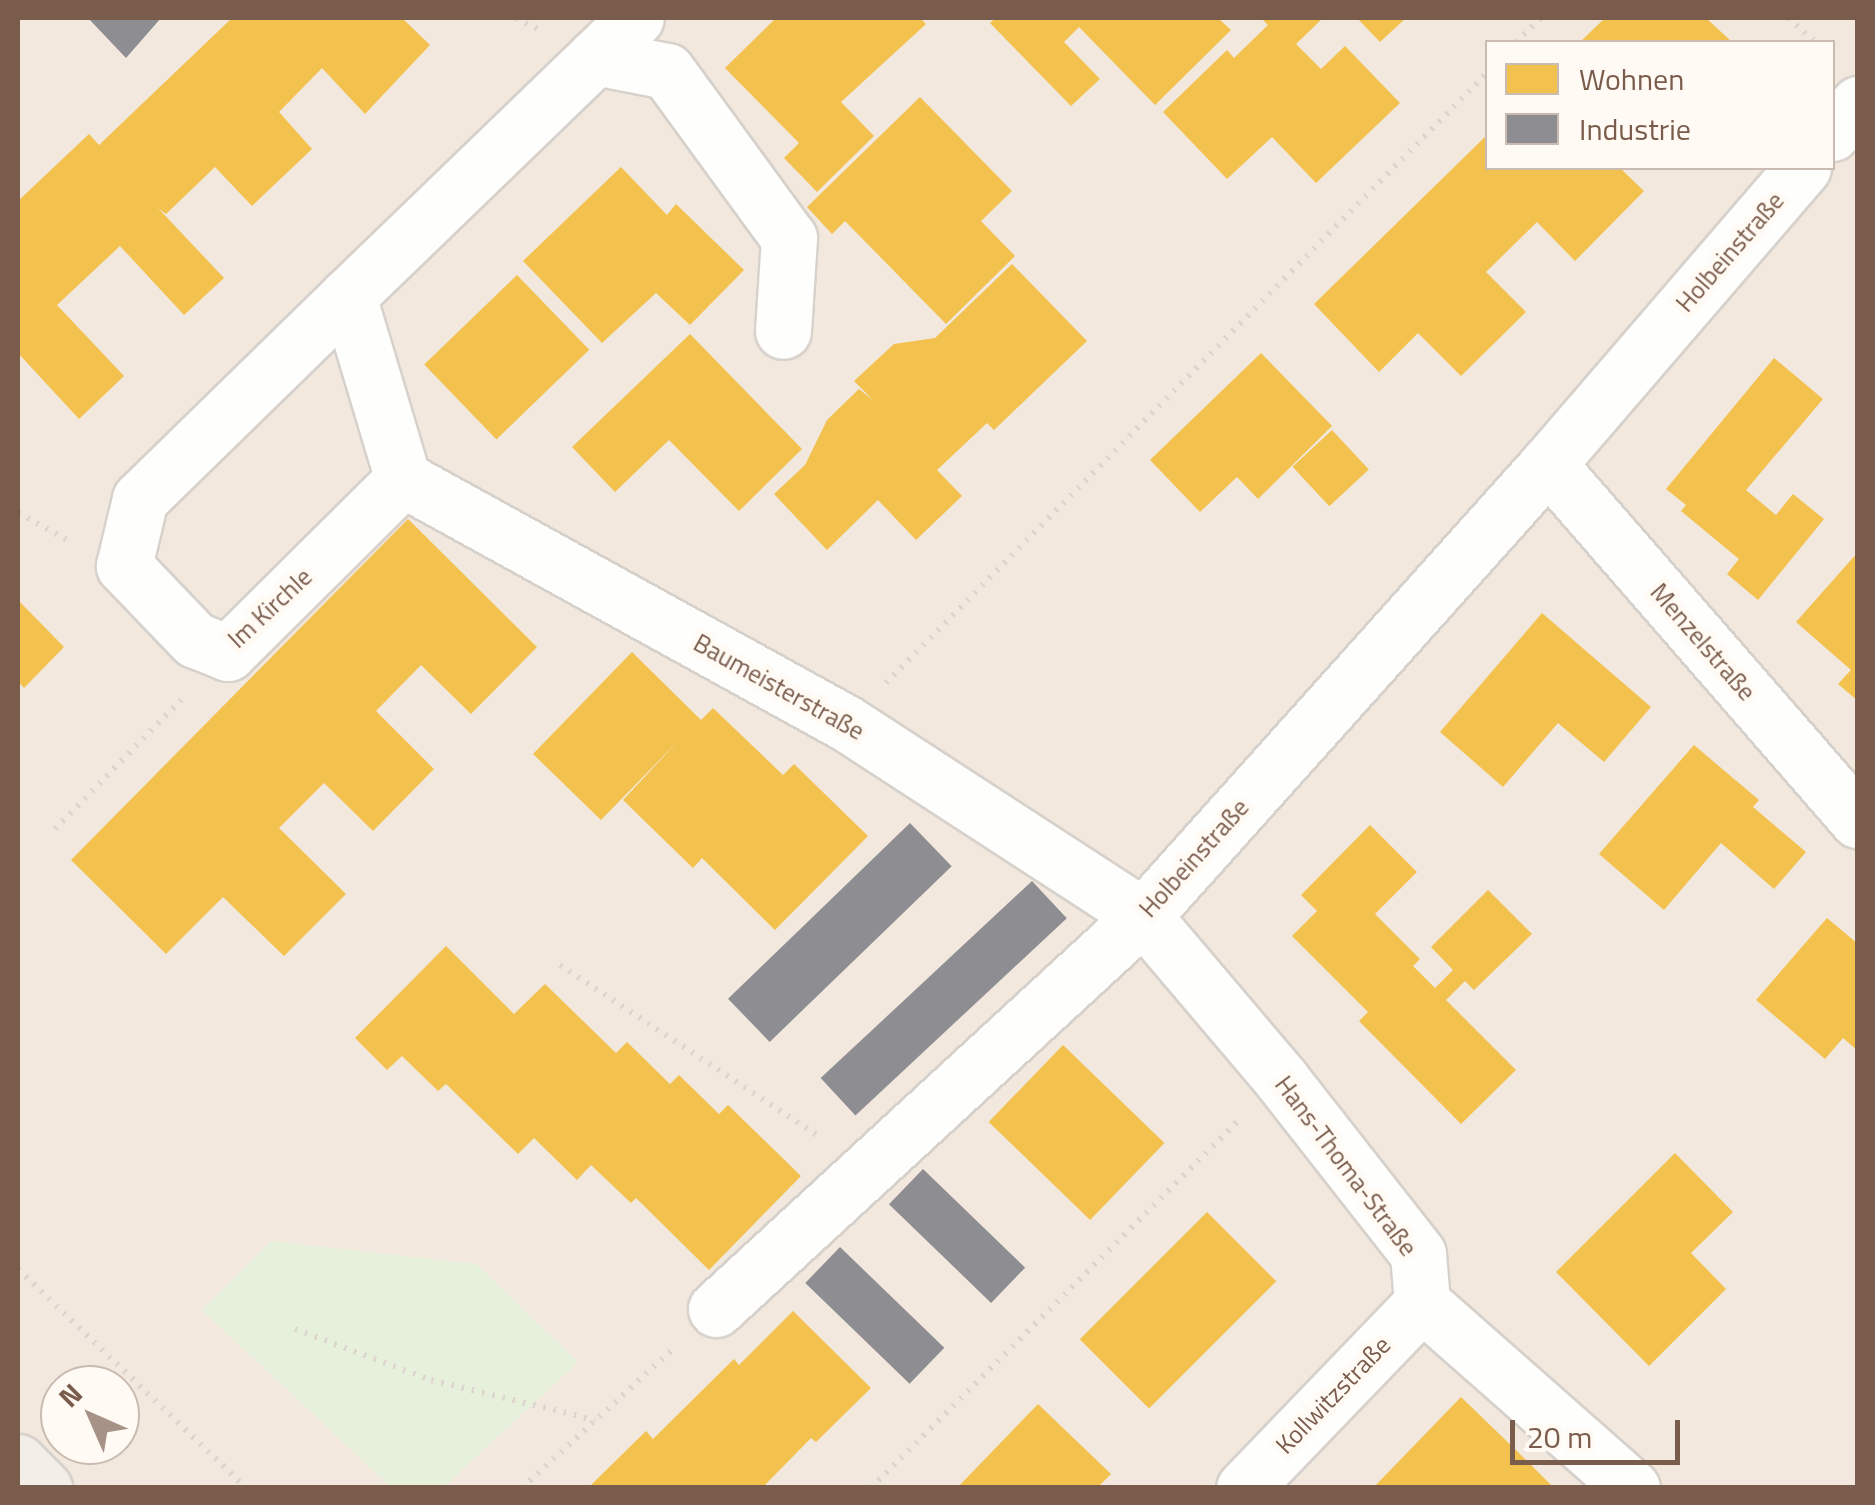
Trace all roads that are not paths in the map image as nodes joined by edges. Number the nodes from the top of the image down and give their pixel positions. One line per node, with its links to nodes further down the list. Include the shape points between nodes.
1 (636, 18): 2 (street, Im Kirchle)
2 (594, 58): 6 (street, Im Kirchle); 7 (street, via 667,71 789,238)
3 (1858, 104): 4 (street)
4 (1835, 130)
5 (1801, 170): 8 (street, Holbeinstraße)
6 (348, 296): 9 (street); 9 (street, Im Kirchle, via 140,499 124,566 195,640 228,652)
7 (784, 332)
8 (1548, 464): 10 (street, Menzelstraße); 11 (street, Holbeinstraße)
9 (403, 479): 11 (street, Baumeisterstraße, via 846,723)
10 (1858, 820)
11 (1143, 916): 12 (street, Hans-Thoma-Straße, via 1418,1254); 13 (street, Holbeinstraße)
12 (1422, 1303): 16 (street, Kollwitzstraße); 17 (street)
13 (716, 1309)
14 (18, 1462): 15 (main road)
15 (44, 1488)
16 (1244, 1488)
17 (1632, 1488)

